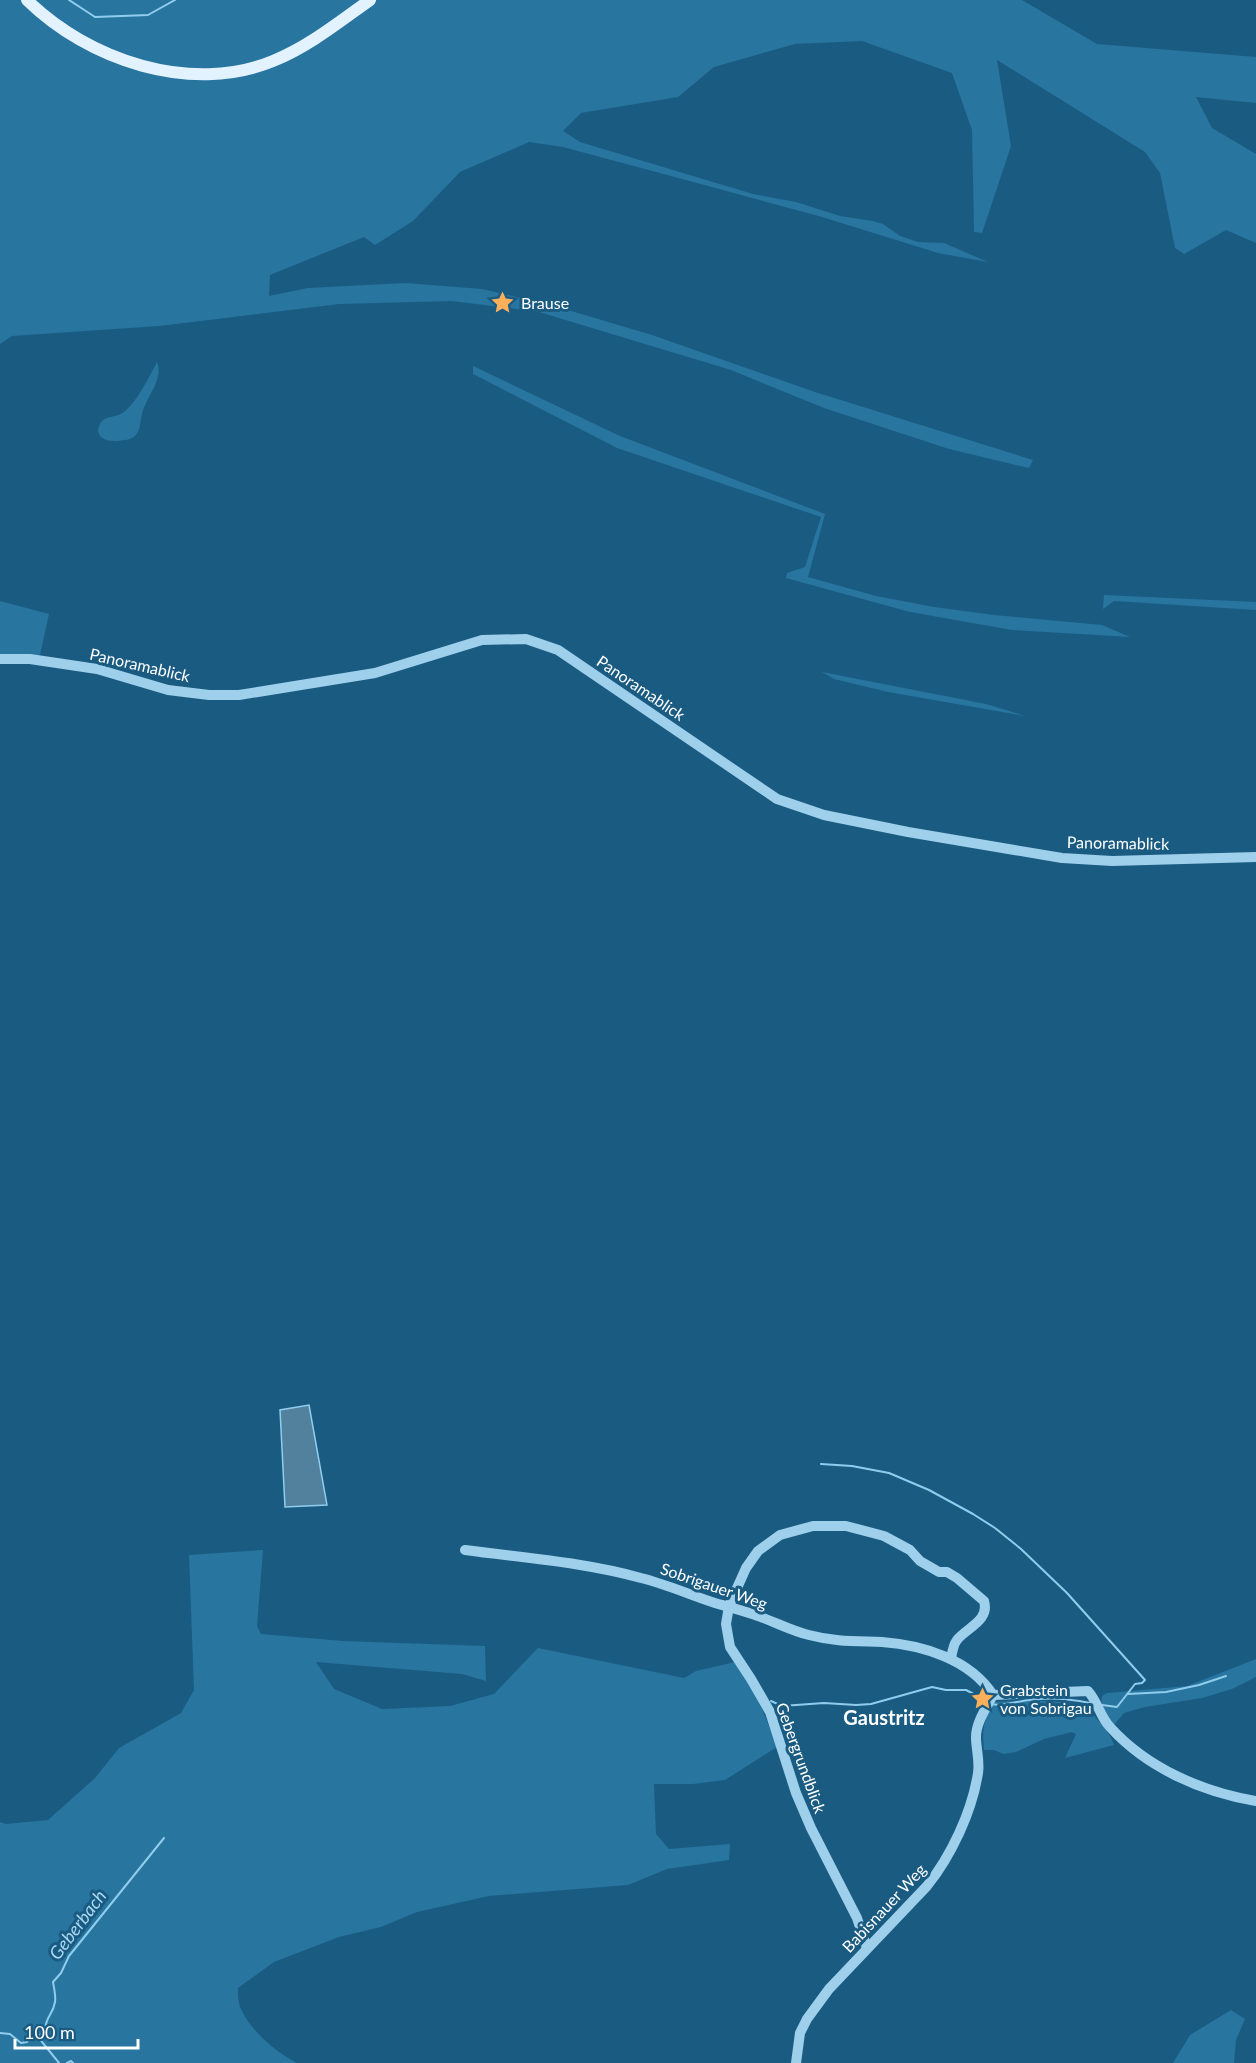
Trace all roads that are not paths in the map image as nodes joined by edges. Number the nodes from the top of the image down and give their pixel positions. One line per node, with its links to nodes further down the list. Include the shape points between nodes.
1 (27, 0): 2 (main road, via 61,27 111,54 162,71 193,75 250,69 274,61)
2 (370, 0)
3 (0, 659): 4 (street, Panoramablick, via 97,669 168,690 239,695 375,673 482,640 526,639 558,650 777,799 824,815 1062,858 1112,861)
4 (1256, 857)
5 (465, 1550): 6 (street, Sobrigauer Weg, via 640,1577)
6 (729, 1606): 7 (street, Sobrigauer Weg, via 806,1635 837,1642 907,1646); 7 (street, Gebergrundblick, via 758,1551 780,1534 813,1526 866,1530 901,1544 920,1561 957,1578 984,1601 984,1614 956,1642); 10 (street, Gebergrundblick, via 726,1624 730,1647 770,1712 796,1793 857,1918)
7 (951, 1659): 8 (street, via 988,1686)
8 (990, 1700): 9 (street, via 1088,1692 1109,1726 1169,1774); 10 (street, Babisnauer Weg, via 977,1729 978,1776 954,1842 927,1886)
9 (1256, 1801)
10 (867, 1948): 11 (street, Babisnauer Weg, via 807,2019 800,2033)
11 (796, 2063)

